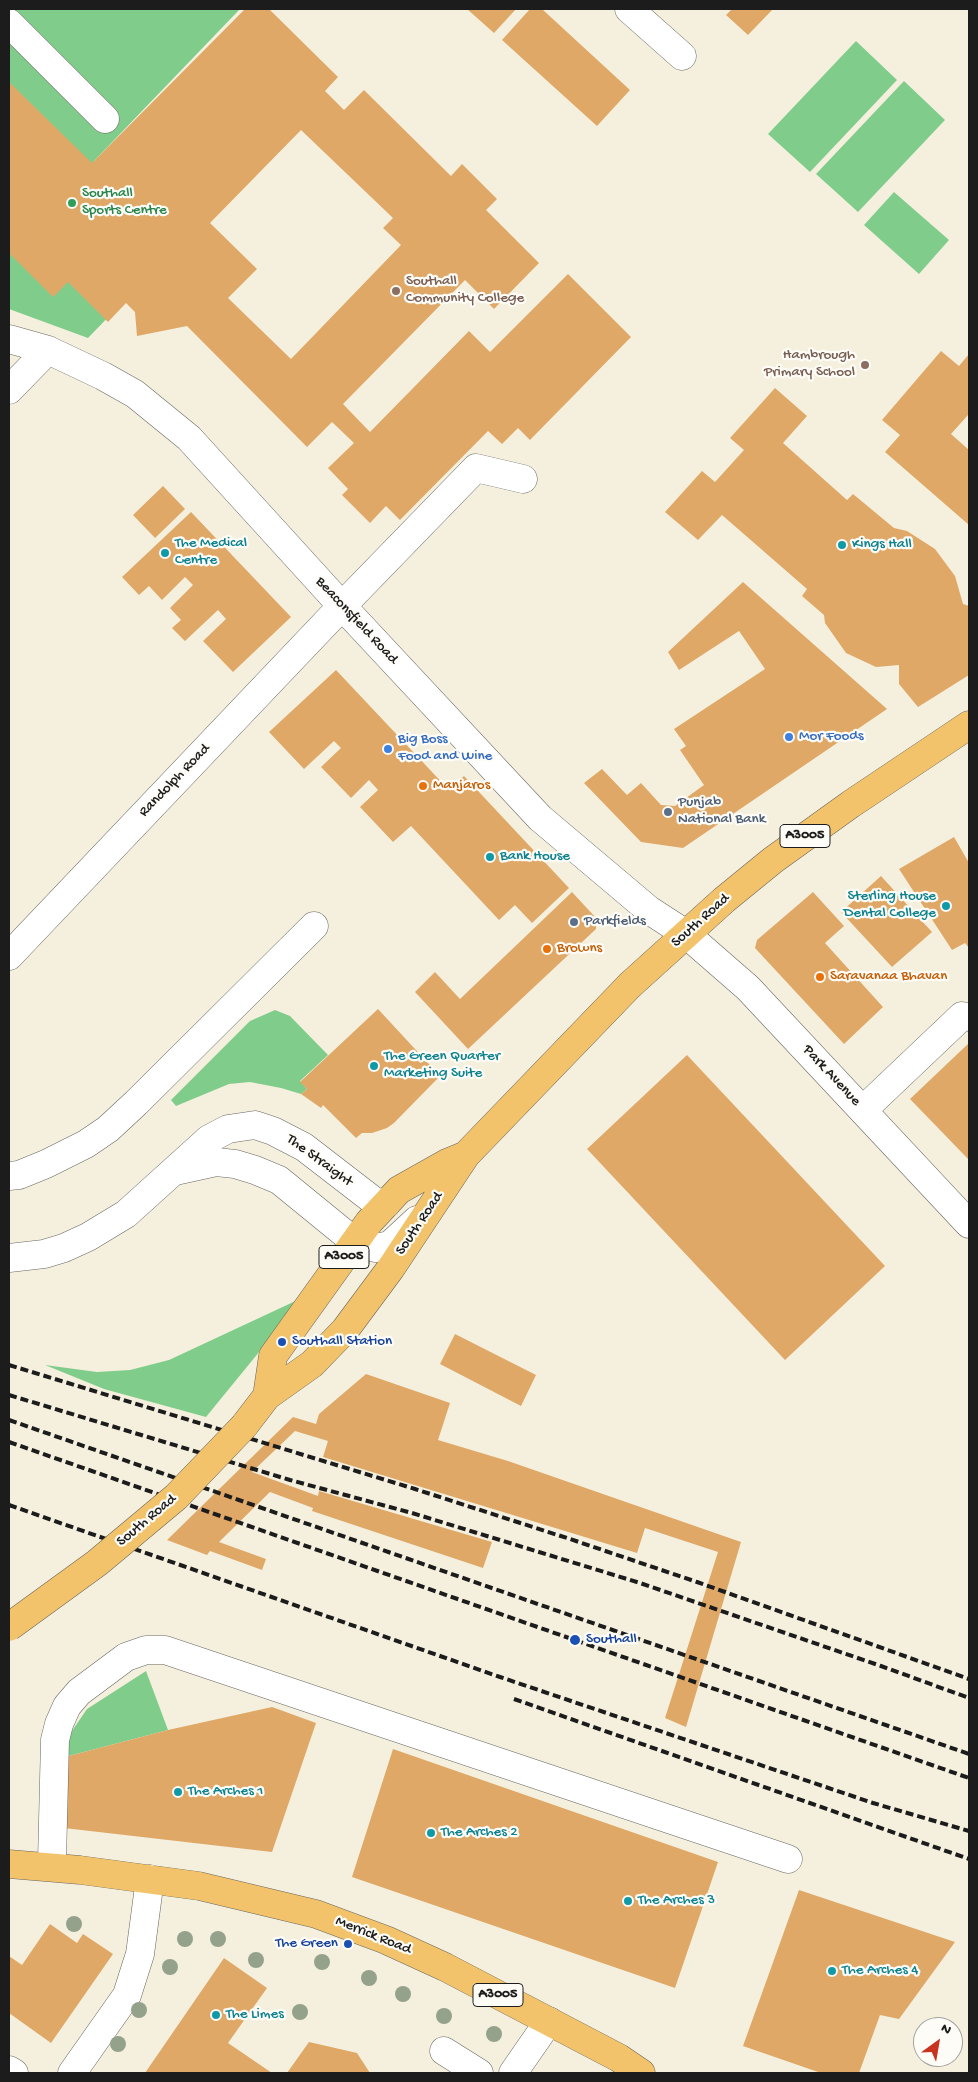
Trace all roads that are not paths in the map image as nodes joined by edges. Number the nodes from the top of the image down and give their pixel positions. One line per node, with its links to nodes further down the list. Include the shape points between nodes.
1 (629, 9): 3 (street)
2 (9, 24): 4 (street)
3 (682, 56)
4 (105, 119)
5 (9, 339): 6 (street, Beaconsfield Road)
6 (48, 350): 7 (street); 9 (street, Beaconsfield Road, via 135,394 188,438)
7 (9, 390)
8 (523, 479): 9 (street, Randolph Road, via 476,468)
9 (342, 606): 12 (street, Beaconsfield Road, via 540,818 649,910); 13 (street, Randolph Road)
10 (969, 725): 12 (main road, South Road / A3005, via 772,860)
11 (314, 926): 18 (street, via 108,1128 86,1144 46,1164)
12 (686, 934): 15 (street, Park Avenue, via 748,988); 16 (main road, South Road / A3005, via 613,1001)
13 (9, 956)
14 (969, 1017): 15 (street, via 962,1016)
15 (863, 1110): 21 (street, Park Avenue)
16 (466, 1155): 19 (main road, South Road / A3005, via 399,1190); 20 (main road, South Road / A3005)
17 (174, 1172): 19 (street, The Straight, via 209,1139 228,1129 255,1125 304,1147 374,1201); 22 (street, The Straight, via 216,1162 255,1170 279,1180); 23 (street, The Straight, via 126,1214 88,1237 44,1254)
18 (9, 1176)
19 (386, 1204): 22 (main road, South Road / A3005)
20 (433, 1205): 22 (street, via 390,1245 376,1248); 24 (main road, South Road / A3005, via 345,1330 312,1364)
21 (969, 1224)
22 (355, 1242): 24 (main road, South Road / A3005, via 273,1356)
23 (9, 1258)
24 (267, 1396): 25 (main road, South Road / A3005, bridge, via 244,1426 176,1498 98,1562)
25 (9, 1627)
26 (9, 1848): 28 (main road, Merrick Road / A3005)
27 (788, 1859): 28 (street, via 165,1650 146,1650 126,1657 79,1692 67,1706 59,1724 55,1740)
28 (52, 1862): 30 (main road, Merrick Road / A3005)
29 (9, 1864): 30 (main road, Merrick Road / A3005)
30 (80, 1870): 31 (main road, Merrick Road / A3005)
31 (150, 1879): 32 (main road, Merrick Road / A3005, via 199,1886 316,1914 386,1940); 36 (street, via 140,1954 127,1995)
32 (549, 2020): 38 (street); 39 (main road, Merrick Road / A3005)
33 (444, 2051): 37 (street)
34 (9, 2070): 35 (street)
35 (14, 2073)
36 (72, 2073)
37 (479, 2073)
38 (513, 2073)
39 (642, 2073)

